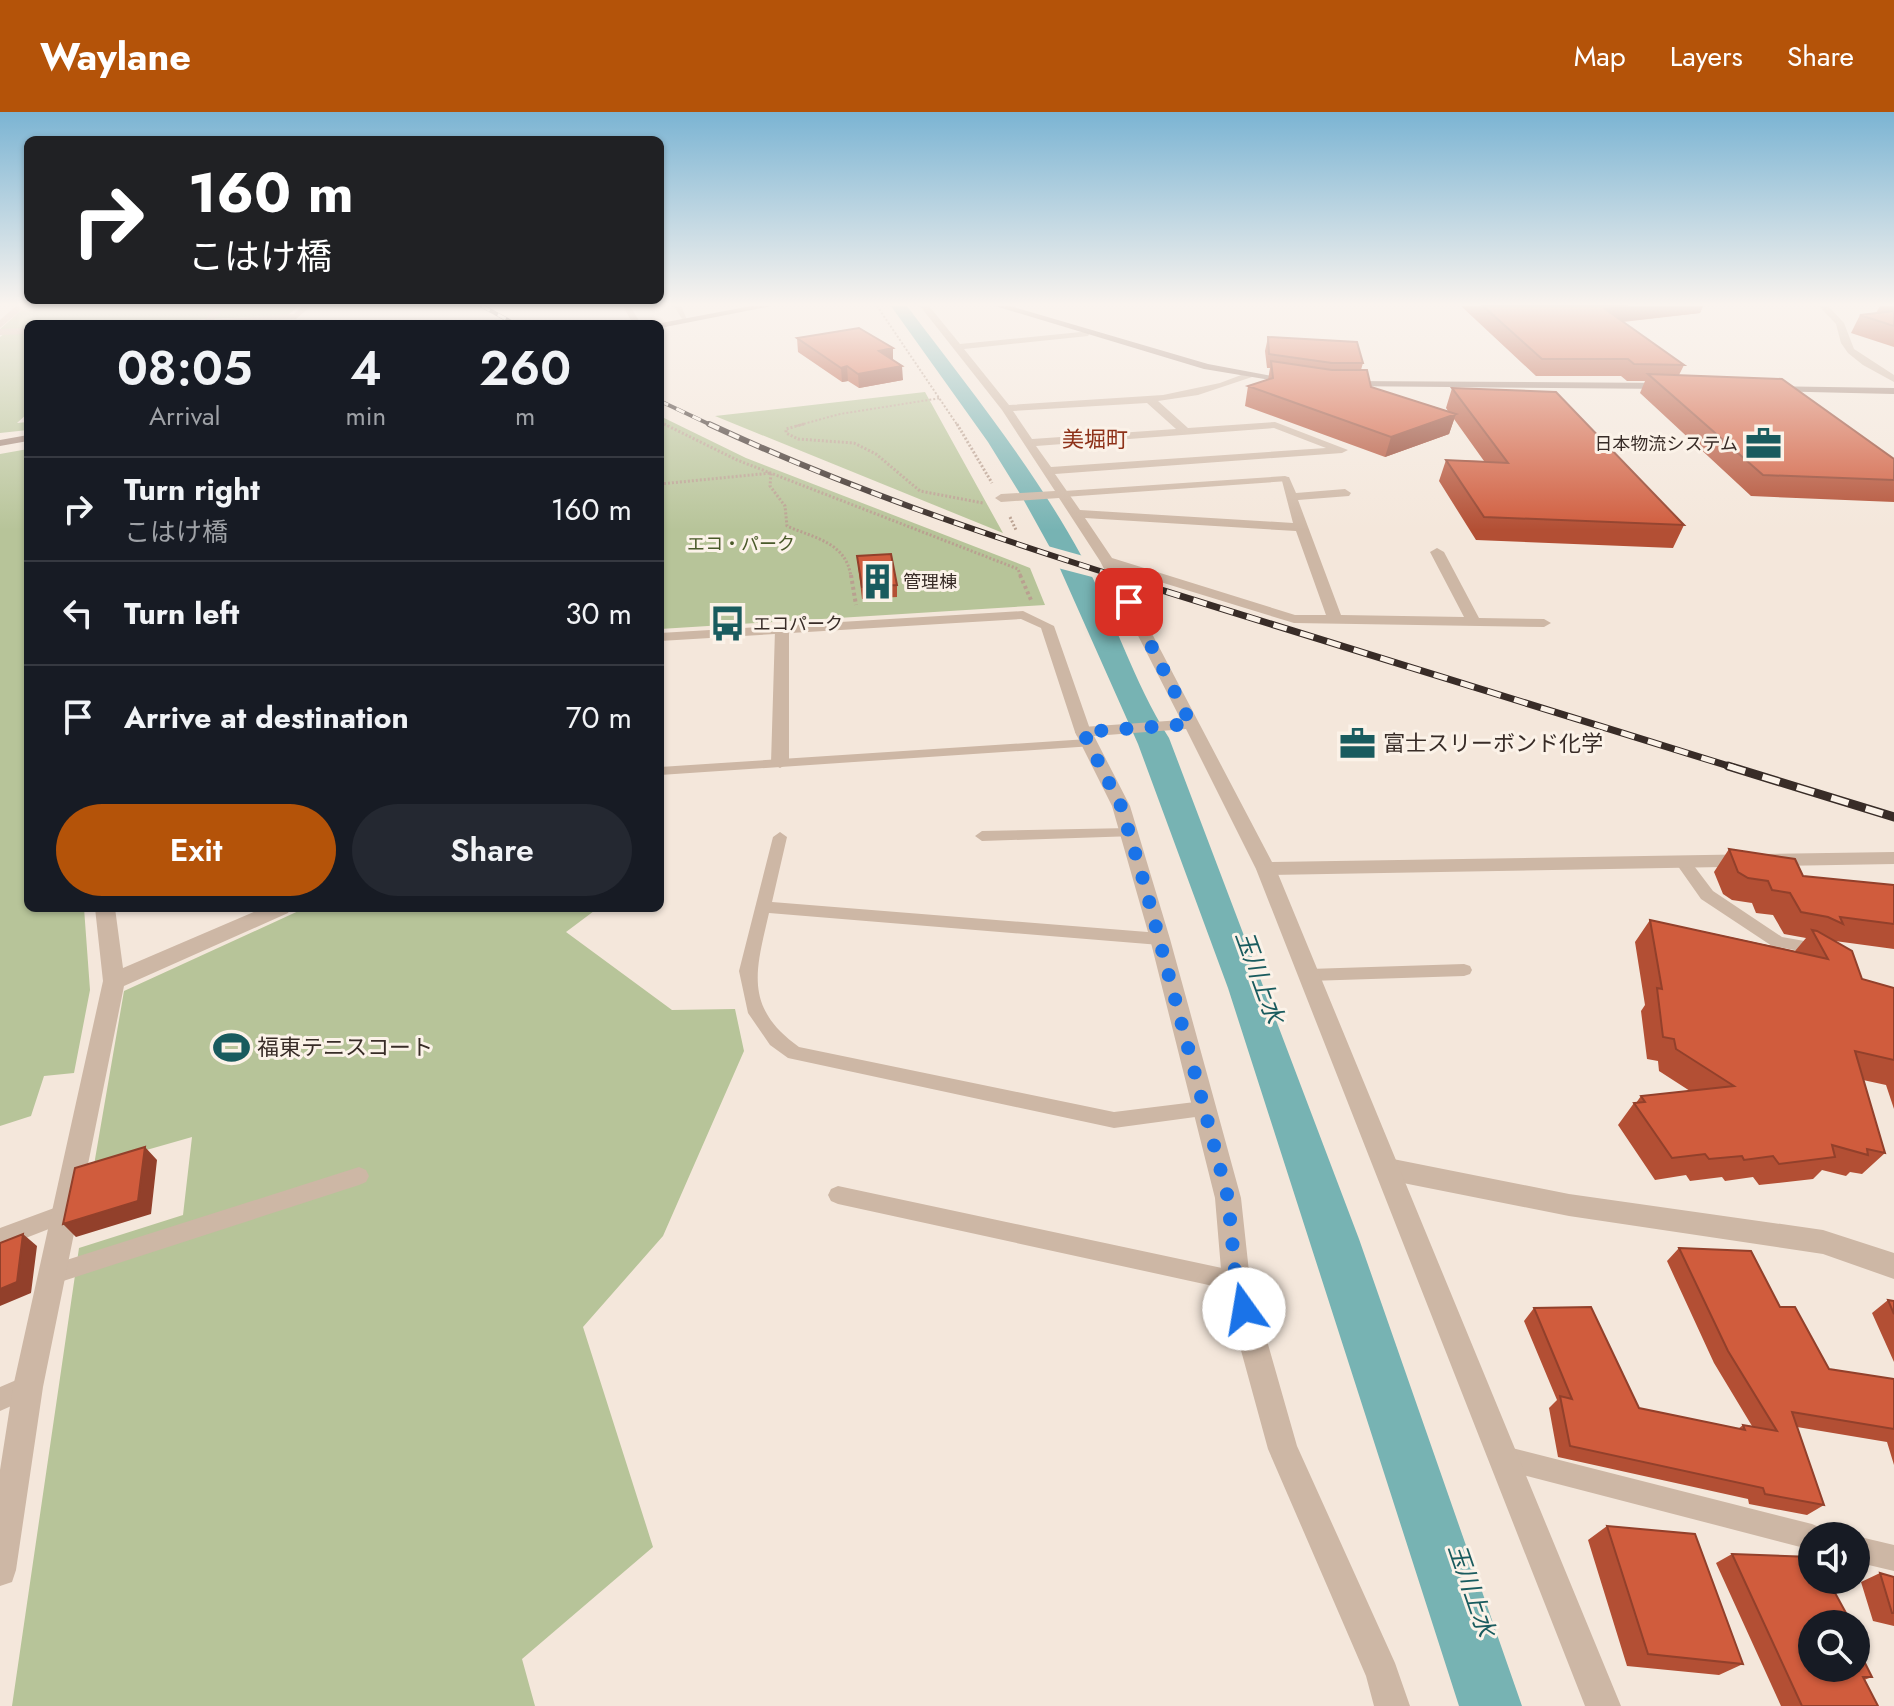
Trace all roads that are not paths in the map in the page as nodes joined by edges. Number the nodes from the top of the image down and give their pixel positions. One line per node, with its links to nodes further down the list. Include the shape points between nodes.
1 (985, 380): 10 (street)
2 (1237, 380): 9 (street)
3 (1298, 380): 4 (main road)
4 (1313, 382)
5 (1328, 383): 6 (main road)
6 (1684, 387)
7 (1760, 388): 8 (main road)
8 (1894, 391)
9 (1149, 399): 10 (street); 11 (street)
10 (1006, 408): 14 (street)
11 (1186, 432): 14 (street); 15 (street, via 1275,425 1342,450)
12 (24, 439): 13 (main road)
13 (0, 443)
14 (1029, 443): 15 (street)
15 (1047, 471): 18 (street)
16 (1285, 479): 18 (lane); 19 (street)
17 (1345, 493): 19 (street)
18 (1064, 494): 20 (street); 21 (street)
19 (1290, 497): 22 (street)
20 (1001, 498)
21 (1077, 514): 22 (street); 24 (street)
22 (1301, 527): 25 (street)
23 (1437, 552): 26 (street)
24 (1107, 561): 25 (street, via 1294,619); 30 (street)
25 (1335, 619): 26 (street)
26 (1474, 622): 27 (street)
27 (1544, 623)
28 (782, 630): 29 (street); 31 (street, via 997,615 1037,619 1047,626); 32 (street)
29 (664, 637)
30 (1191, 724): 31 (street); 39 (street)
31 (1091, 735): 32 (lane); 34 (street)
32 (780, 763): 33 (lane)
33 (664, 771)
34 (1130, 833): 35 (lane); 43 (street)
35 (982, 836)
36 (780, 837): 40 (lane)
37 (1894, 858): 38 (street)
38 (1683, 862): 39 (street); 44 (lane, via 1707,895 1778,942 1804,946)
39 (1266, 869): 46 (street)
40 (762, 907): 43 (lane); 48 (lane, via 747,971 754,1008 776,1040 794,1053 1114,1120)
41 (105, 912): 47 (street)
42 (272, 912): 47 (street)
43 (1160, 939): 48 (street)
44 (1830, 961)
45 (1464, 970): 46 (lane)
46 (1309, 975): 49 (street)
47 (114, 981): 52 (street)
48 (1203, 1109): 56 (street, via 1228,1198)
49 (1388, 1169): 54 (street, via 1569,1205 1823,1242); 59 (street)
50 (359, 1176): 55 (lane)
51 (838, 1195): 56 (lane)
52 (65, 1213): 53 (lane); 55 (street)
53 (0, 1238)
54 (1894, 1266)
55 (54, 1274): 57 (street)
56 (1236, 1281): 64 (street, via 1283,1449)
57 (28, 1387): 58 (lane); 63 (street)
58 (0, 1399)
59 (1504, 1458): 60 (lane); 65 (street)
60 (1798, 1533)
61 (1870, 1552): 62 (lane)
62 (1894, 1558)
63 (0, 1570)
64 (1392, 1706)
65 (1603, 1706)

